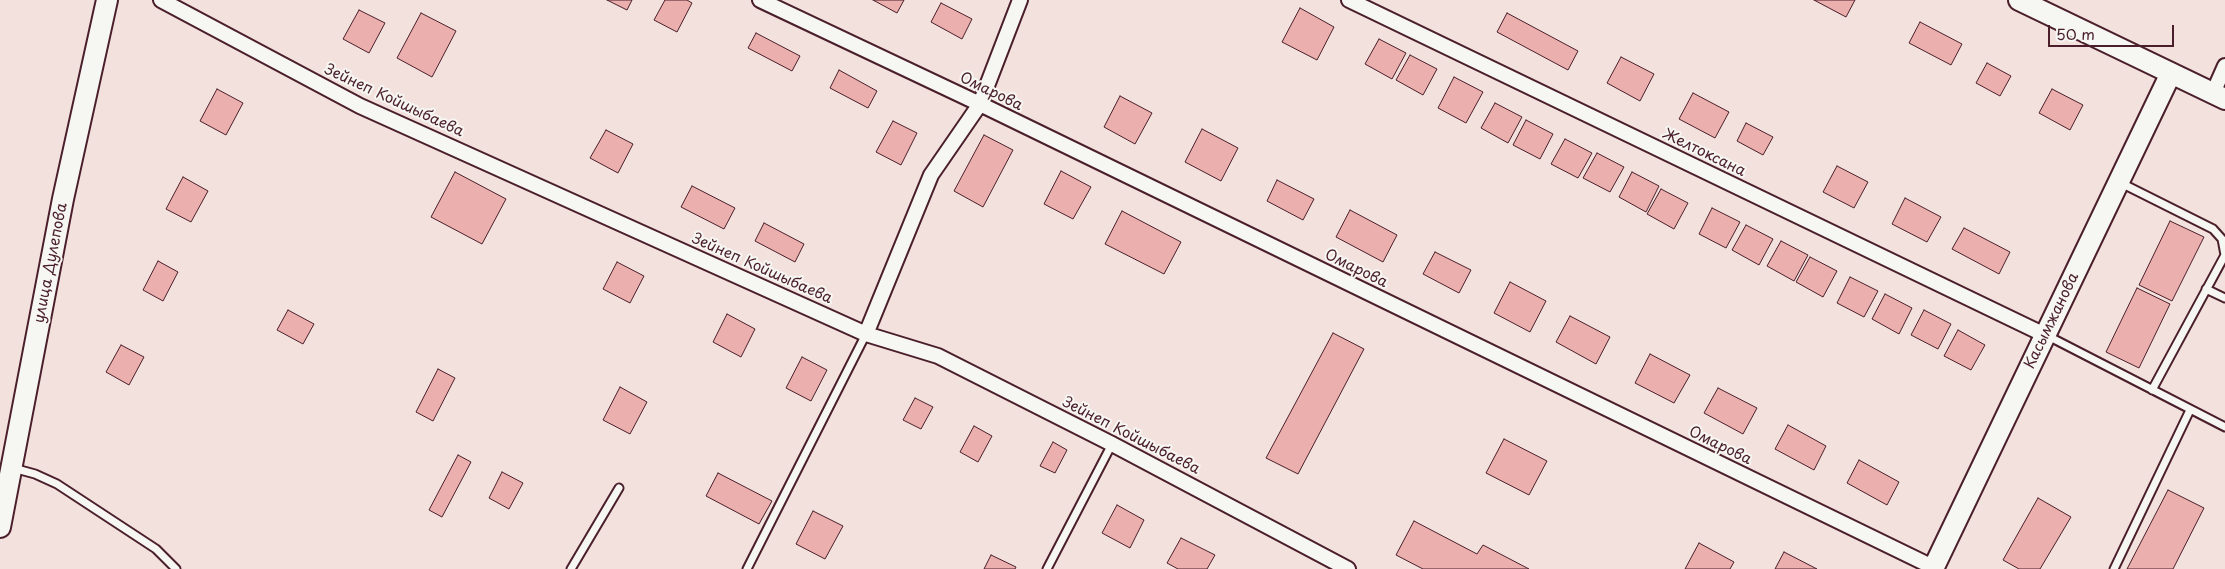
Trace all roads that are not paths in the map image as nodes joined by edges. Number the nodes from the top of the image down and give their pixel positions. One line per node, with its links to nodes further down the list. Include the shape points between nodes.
1 (107, 0): 20 (street, улица Дулепова, via 63,199)
2 (161, 0): 14 (street, Зейнеп Койшыбаева, via 360,106)
3 (760, 0): 10 (street, Омарова)
4 (1020, 0): 10 (street)
5 (1348, 0): 15 (street, Желтоксана)
6 (2019, 0): 8 (street)
7 (2225, 66): 9 (street)
8 (2171, 73): 9 (street); 11 (street, Касымжанова)
9 (2219, 96)
10 (980, 104): 14 (street, via 931,176); 28 (street, Омарова)
11 (2119, 181): 12 (lane, via 2213,229 2222,239 2225,254); 15 (street, Касымжанова)
12 (2206, 290): 13 (lane); 16 (lane)
13 (2225, 298)
14 (866, 334): 19 (street, Зейнеп Койшыбаева, via 938,356); 25 (lane)
15 (2045, 335): 16 (lane); 28 (street, Касымжанова)
16 (2152, 390): 17 (lane)
17 (2190, 410): 18 (lane); 29 (lane)
18 (2225, 427)
19 (1112, 444): 26 (lane); 27 (street, Зейнеп Койшыбаева)
20 (13, 468): 22 (street, улица Дулепова); 23 (lane, via 57,484 156,549)
21 (619, 488): 24 (lane)
22 (0, 527)
23 (176, 569)
24 (571, 569)
25 (748, 569)
26 (1047, 569)
27 (1348, 569)
28 (1935, 569)
29 (2114, 569)

